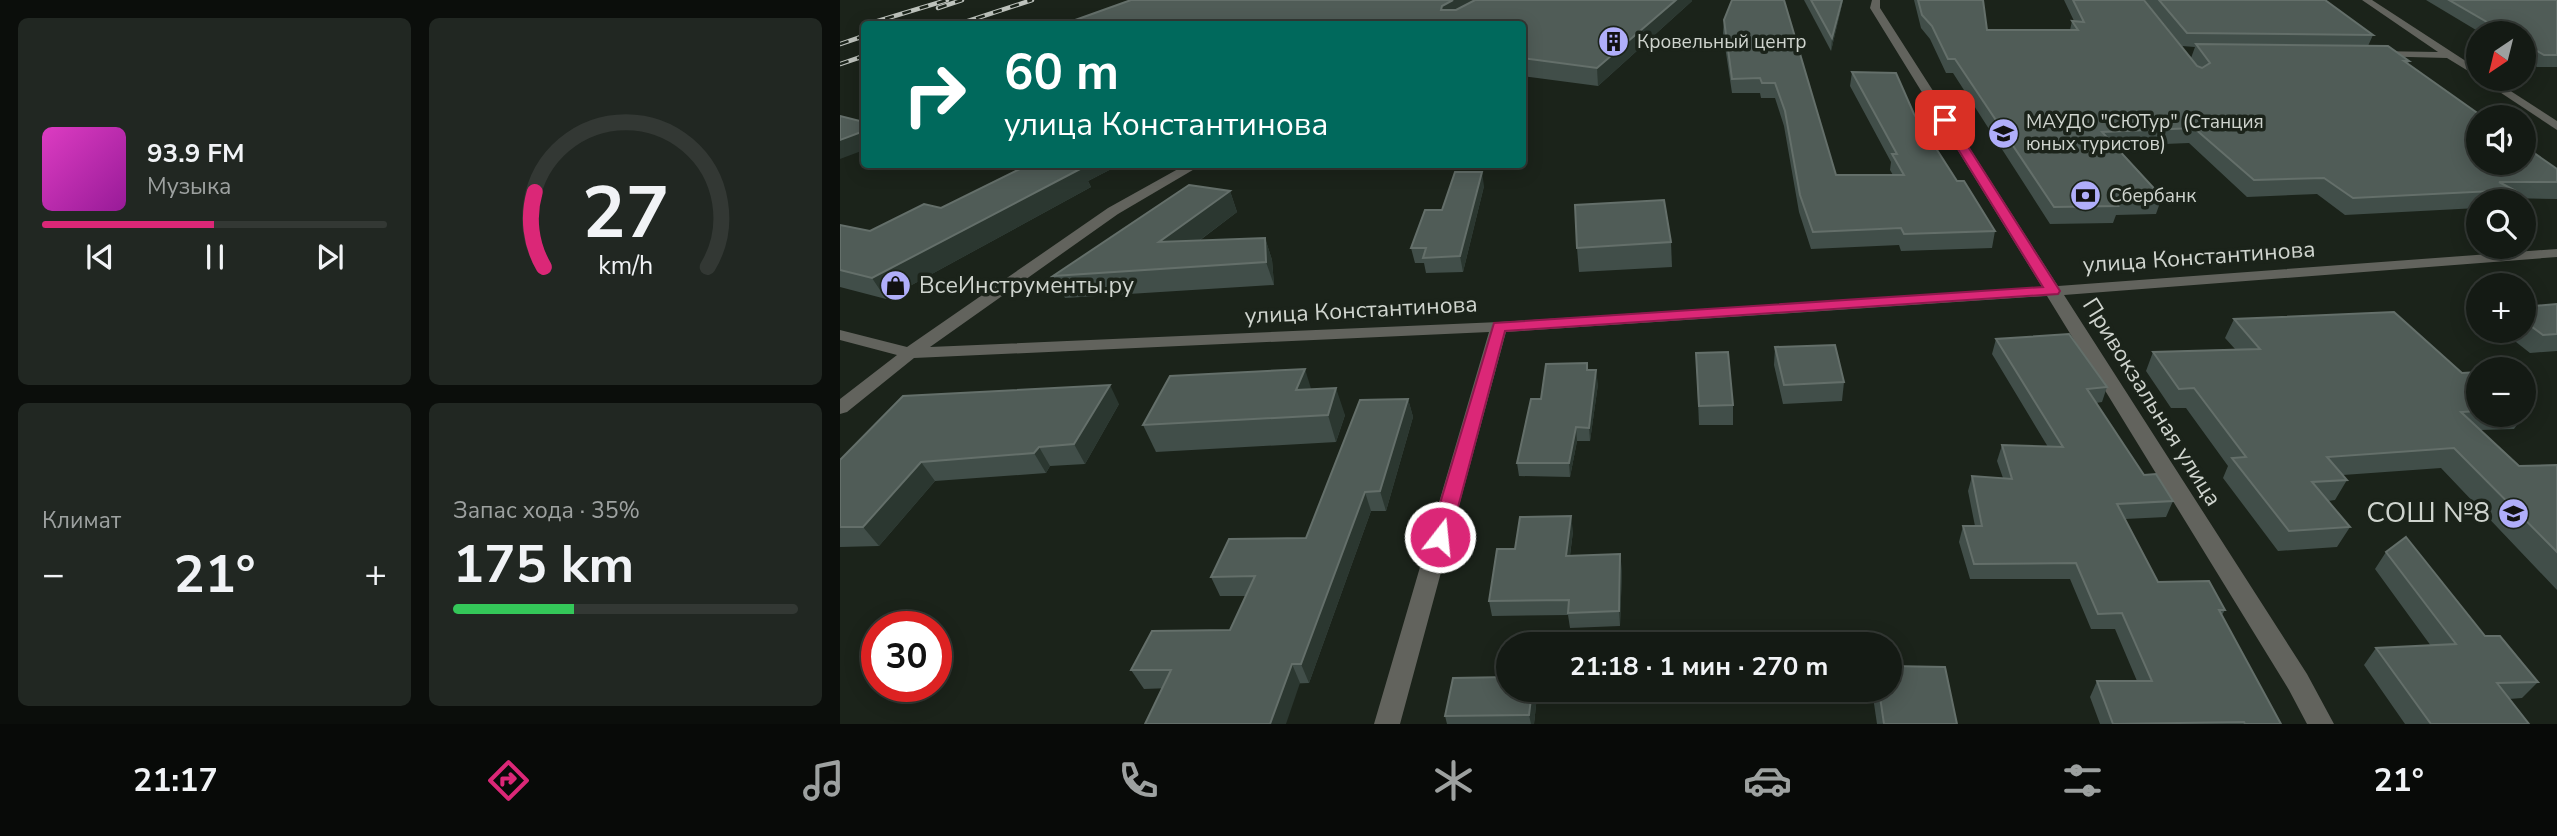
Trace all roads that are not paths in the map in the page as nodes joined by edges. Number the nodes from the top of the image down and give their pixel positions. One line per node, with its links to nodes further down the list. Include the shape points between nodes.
1 (1876, 0): 10 (street, Привокзальная улица, via 1875,8)
2 (2366, 0): 4 (street)
3 (2368, 54): 4 (street)
4 (2449, 55): 5 (street)
5 (2466, 66)
6 (2503, 91): 7 (street)
7 (2557, 126)
8 (1190, 168): 13 (street, via 1113,211)
9 (2557, 253): 10 (street, улица Константинова)
10 (2053, 291): 11 (street, улица Константинова); 16 (street, Привокзальная улица, via 2291,670)
11 (1499, 327): 13 (street, улица Константинова); 15 (street)
12 (840, 335): 13 (street, улица Константинова)
13 (910, 353): 14 (street)
14 (840, 408)
15 (1387, 724)
16 (2320, 724)

